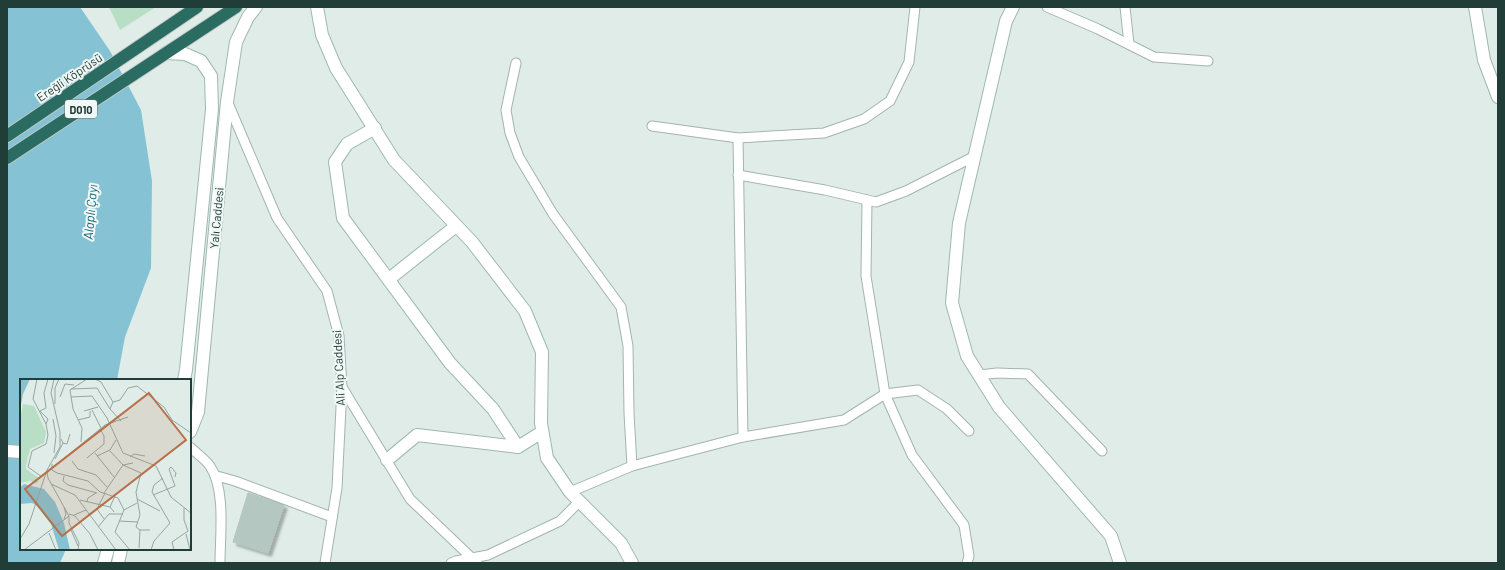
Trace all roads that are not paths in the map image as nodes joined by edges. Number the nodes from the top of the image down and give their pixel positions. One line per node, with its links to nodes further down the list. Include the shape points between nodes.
1 (197, 7): 18 (highway, Ereğli Köprüsü / D010)
2 (236, 7): 11 (highway, D010)
3 (256, 7): 15 (street, Yalı Caddesi, via 236,42)
4 (316, 7): 17 (street, via 322,35 336,68)
5 (915, 7): 19 (street, via 909,62 890,101 864,119 824,133)
6 (1013, 7): 20 (street, via 1006,21)
7 (1047, 7): 10 (street)
8 (1125, 7): 10 (street)
9 (1476, 7): 14 (street, via 1484,60)
10 (1129, 44): 12 (street, via 1154,57)
11 (166, 53): 21 (highway, D010); 27 (street, Yalı Caddesi, via 185,54 202,61 211,76 212,109)
12 (1208, 61)
13 (516, 63): 40 (street, via 506,110 510,134 519,157 553,214 621,307 628,346)
14 (1498, 97)
15 (227, 102): 28 (street, Ali Alp Caddesi, via 277,218 327,291 339,336); 30 (street, Yalı Caddesi, via 198,412)
16 (652, 126): 19 (street)
17 (375, 128): 24 (street, via 394,160); 25 (street, via 347,144 335,162 343,218)
18 (7, 136)
19 (738, 138): 22 (street)
20 (975, 156): 23 (street, via 906,191 876,202); 26 (street, via 959,223 952,303 967,356)
21 (7, 158)
22 (738, 175): 23 (street); 33 (street)
23 (867, 200): 29 (street, via 866,276)
24 (456, 226): 25 (street); 32 (street, via 472,242 525,311 542,352)
25 (389, 279): 34 (street, via 450,363 493,409)
26 (979, 375): 37 (street, via 1028,374); 55 (street, via 999,407 1111,536)
27 (184, 379)
28 (342, 387): 39 (street); 44 (street, Ali Alp Caddesi, via 337,488)
29 (885, 394): 31 (street, via 918,390 947,409); 33 (street, via 844,420); 54 (street, via 912,454 964,525 969,556)
30 (191, 430)
31 (969, 431)
32 (542, 432): 34 (street); 42 (street, via 547,458)
33 (743, 437): 40 (street)
34 (518, 447): 39 (street, via 417,435)
35 (191, 448): 41 (street, via 209,466)
36 (7, 451): 38 (street)
37 (1102, 451)
38 (20, 452)
39 (387, 460): 47 (street, via 410,499)
40 (632, 466): 42 (street)
41 (217, 481): 44 (street, via 217,476 235,481); 50 (street, via 220,497)
42 (570, 492): 43 (street)
43 (579, 502): 47 (street, via 560,520 488,556); 53 (street, via 621,543)
44 (332, 517): 51 (street, Ali Alp Caddesi)
45 (108, 550): 48 (street)
46 (121, 550): 49 (street)
47 (474, 560): 52 (street)
48 (104, 563)
49 (118, 563)
50 (220, 563)
51 (326, 563)
52 (451, 563)
53 (632, 563)
54 (967, 563)
55 (1120, 563)

